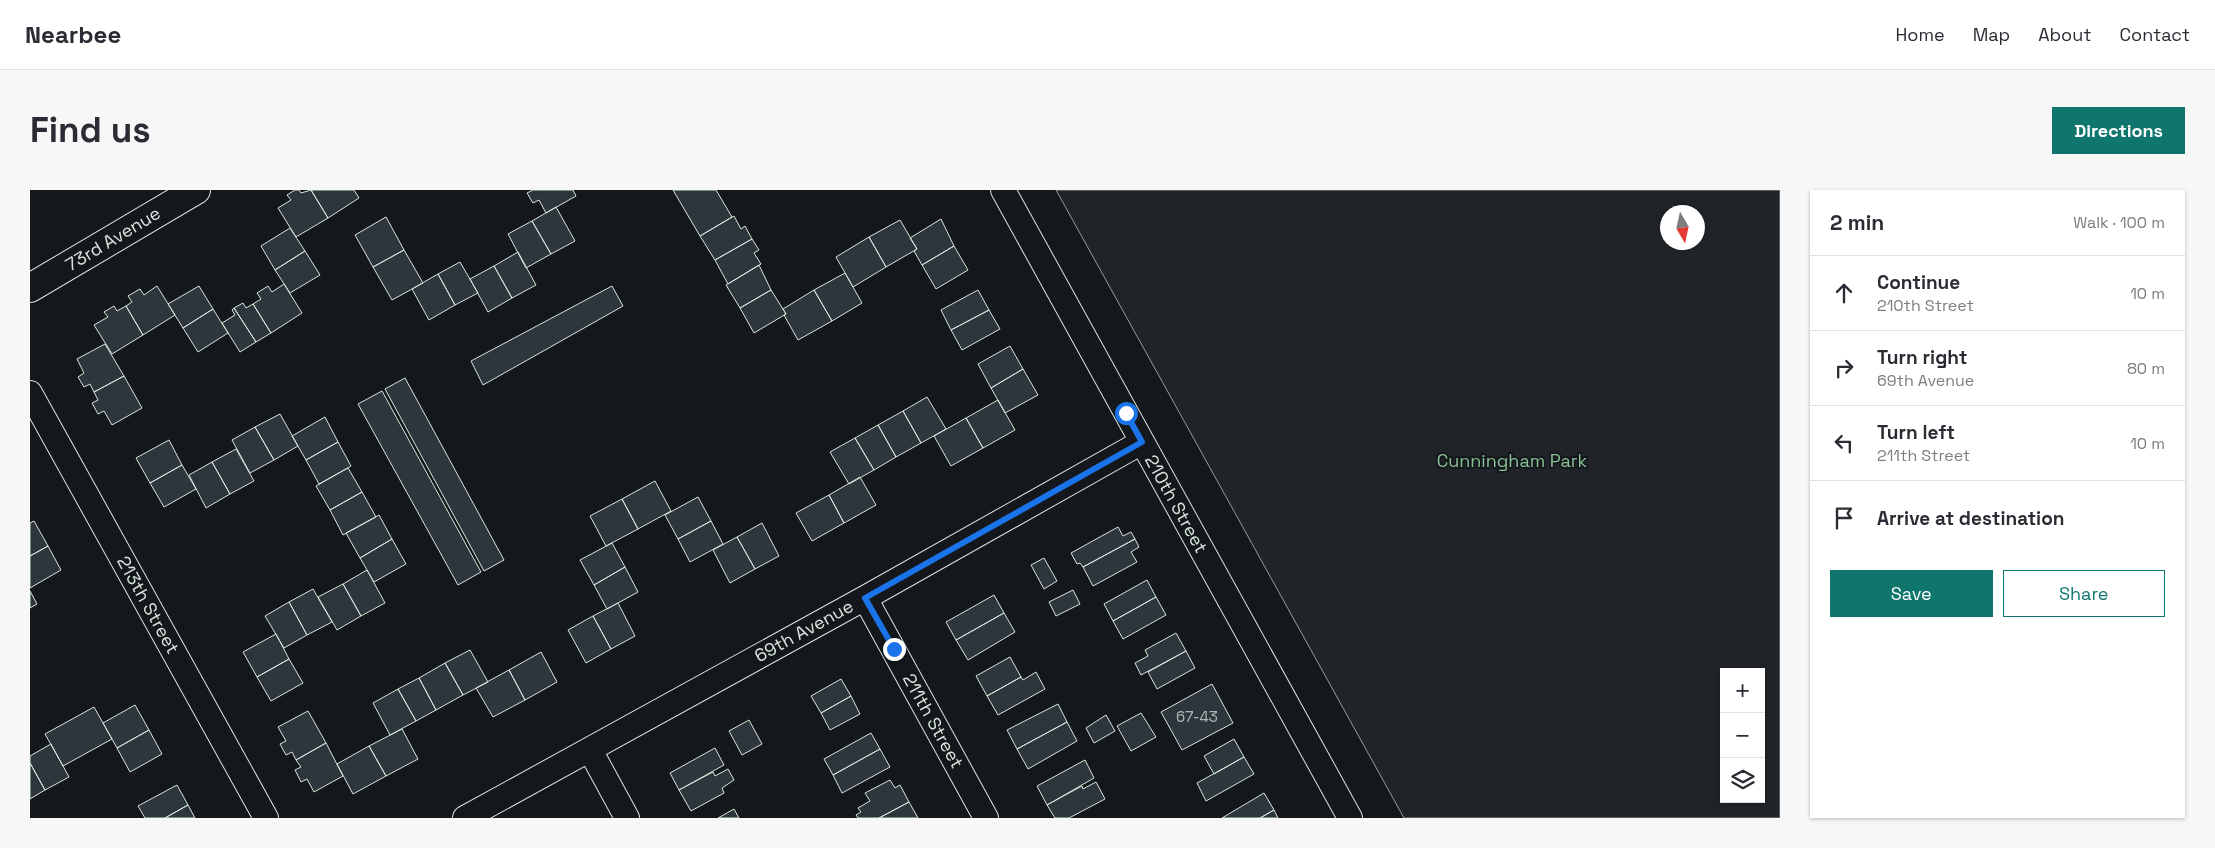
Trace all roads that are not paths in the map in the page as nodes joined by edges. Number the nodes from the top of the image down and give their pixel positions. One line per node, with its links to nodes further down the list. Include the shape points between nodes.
1 (196, 190): 3 (street, 73rd Avenue)
2 (1003, 190): 5 (street, 210th Street)
3 (30, 288)
4 (30, 392): 8 (street, 213th Street)
5 (1142, 442): 6 (street, 69th Avenue); 12 (street, 210th Street)
6 (865, 598): 7 (street, 69th Avenue); 11 (street, 211th Street)
7 (590, 750): 9 (street, 69th Avenue); 10 (street)
8 (266, 818)
9 (465, 818)
10 (627, 818)
11 (986, 818)
12 (1350, 818)

